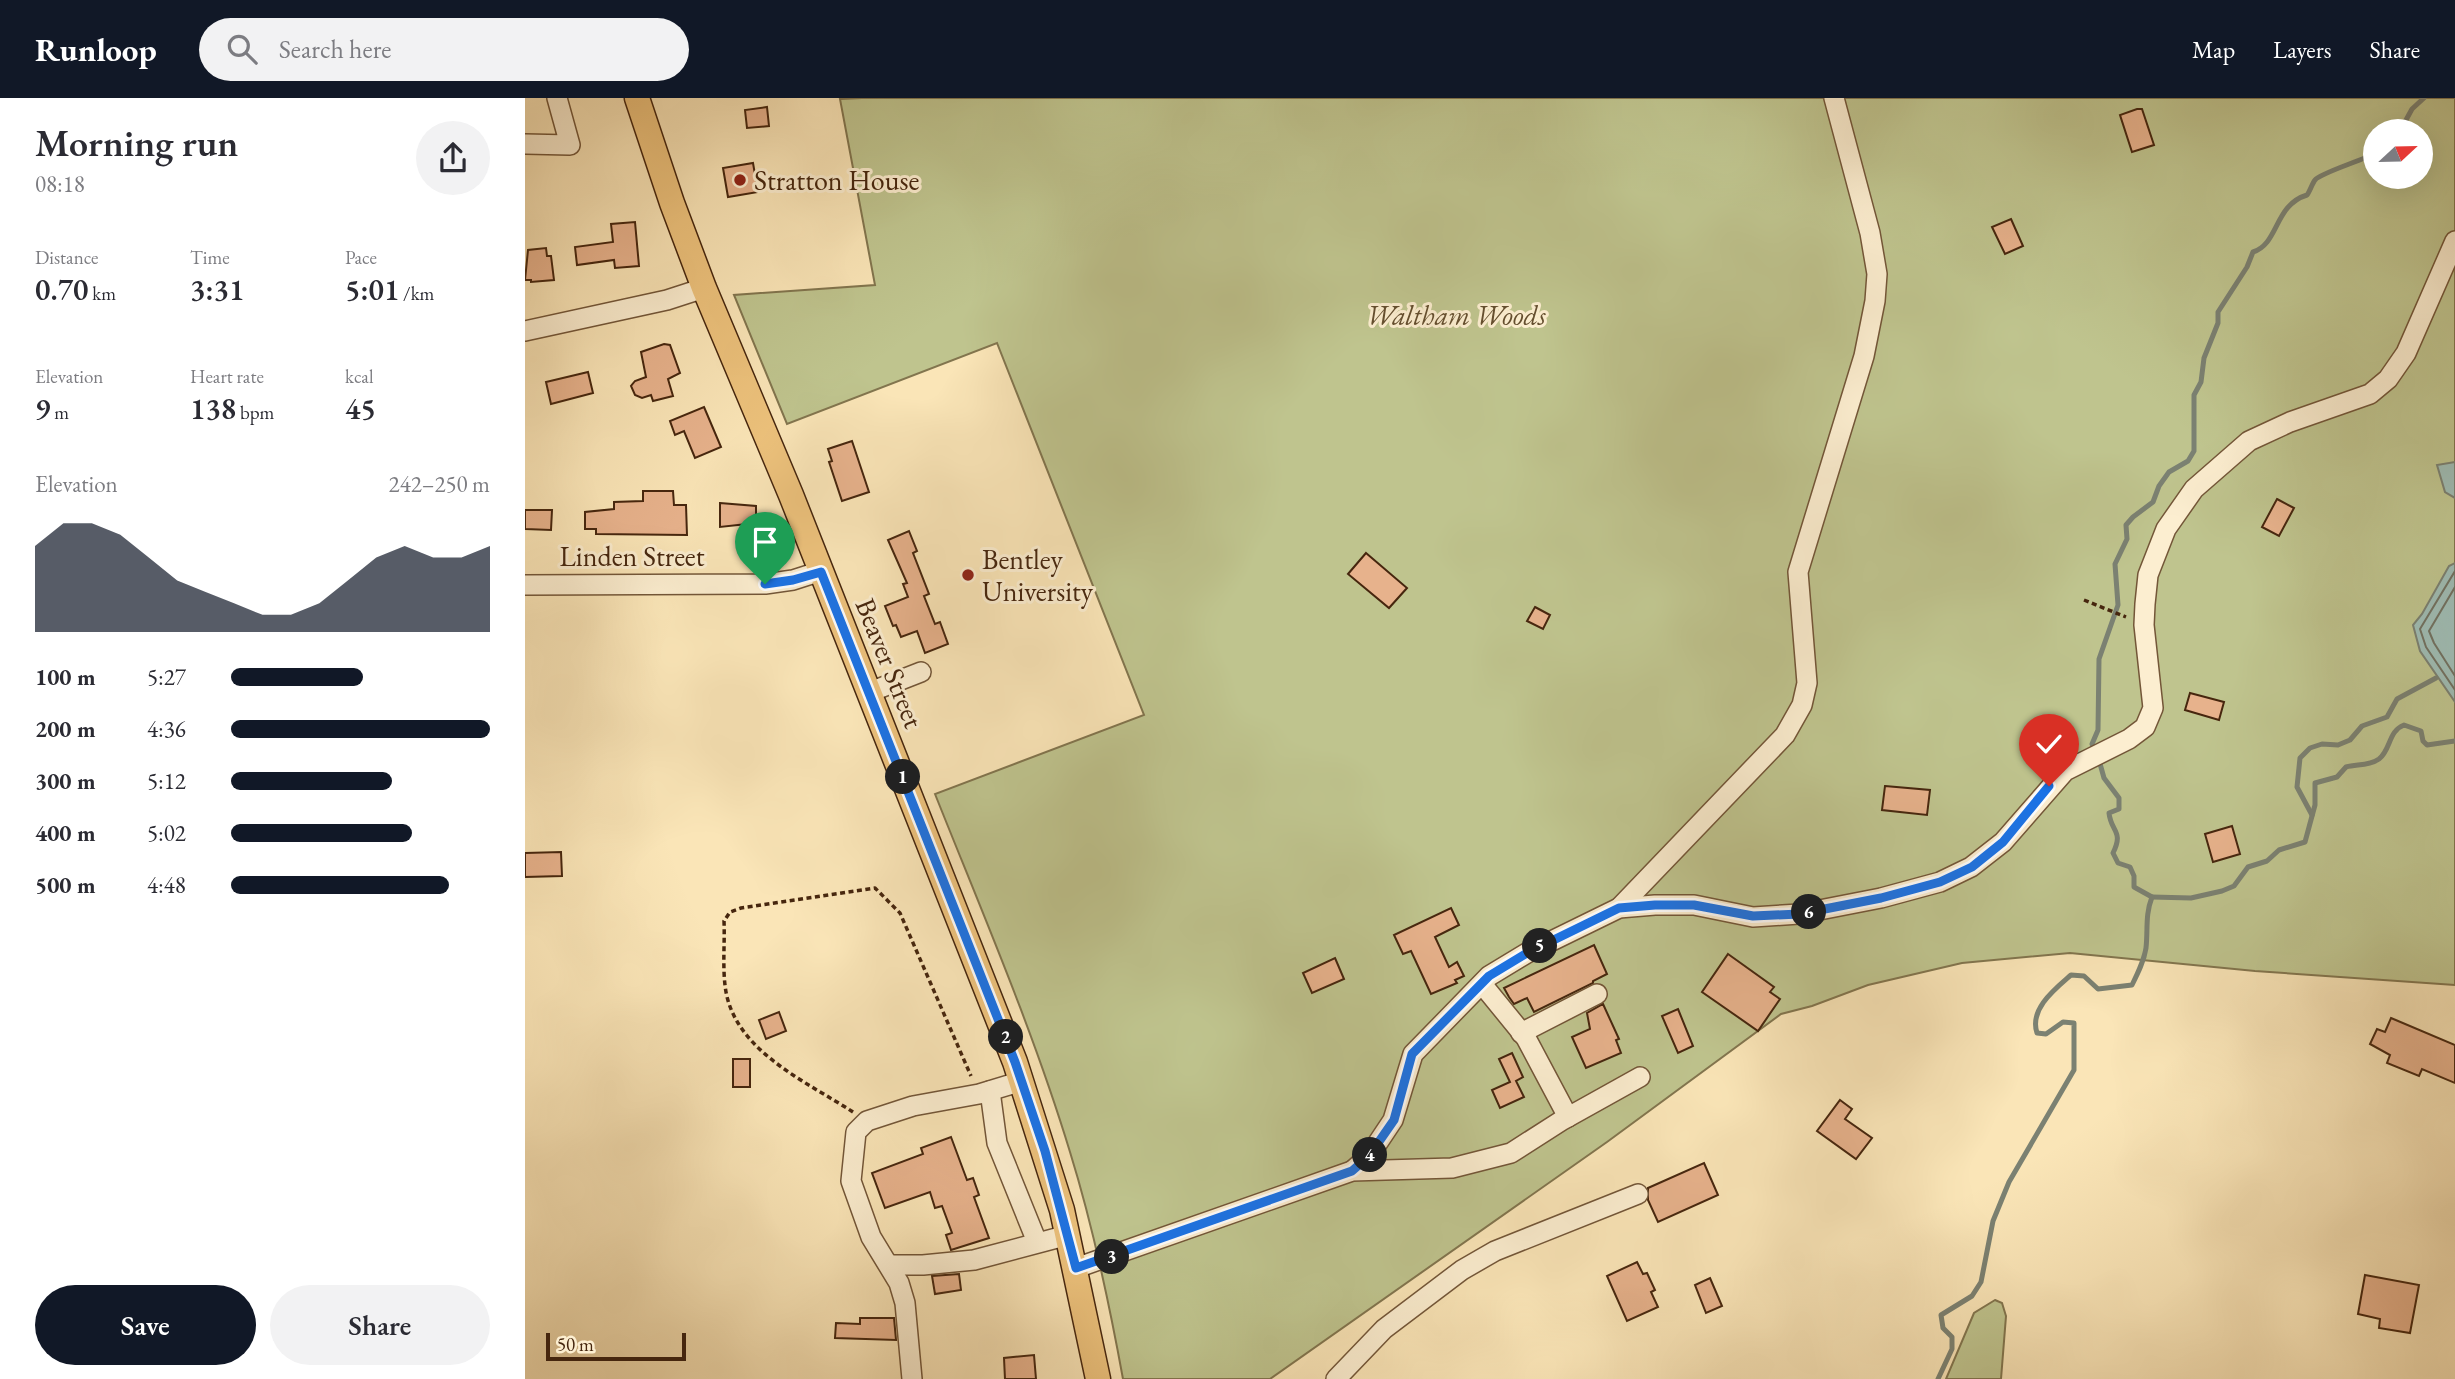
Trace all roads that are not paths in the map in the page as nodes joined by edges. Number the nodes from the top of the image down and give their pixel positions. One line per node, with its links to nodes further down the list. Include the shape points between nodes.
1 (557, 98): 4 (street, via 570,145)
2 (638, 98): 6 (main road, Beaver Street)
3 (1834, 98): 12 (street, via 1877,274 1864,356 1798,572 1807,682 1802,705 1785,735)
4 (525, 144)
5 (2455, 241): 12 (street, via 2406,353 2388,379 2370,394 2249,441 2194,489 2165,529 2148,575 2144,625 2153,708 2145,727 2065,771 2003,842 1972,867 1940,882 1799,914 1753,916 1694,905)
6 (704, 288): 7 (street); 8 (main road, Beaver Street)
7 (525, 331)
8 (821, 572): 9 (street, Linden Street, via 765,584); 11 (main road, Beaver Street)
9 (525, 585)
10 (921, 672): 11 (street)
11 (870, 692): 17 (main road, Beaver Street)
12 (1619, 908): 13 (street, via 1527,953)
13 (1482, 984): 15 (street); 20 (street, via 1412,1054 1394,1120 1369,1156)
14 (1597, 994): 15 (street)
15 (1521, 1033): 19 (street)
16 (1640, 1077): 19 (street)
17 (1022, 1080): 18 (street); 22 (main road, Beaver Street)
18 (984, 1092): 23 (street, via 997,1143); 24 (street, via 926,1102 867,1121 856,1132 851,1181 871,1237)
19 (1568, 1117): 20 (street, via 1511,1153 1481,1162 1417,1171)
20 (1352, 1171): 25 (street)
21 (1638, 1194): 28 (street, via 1495,1251 1462,1270 1384,1329)
22 (1068, 1235): 23 (street); 25 (main road, Beaver Street)
23 (1037, 1242): 24 (street, via 974,1261)
24 (889, 1265): 26 (street, via 905,1303)
25 (1076, 1268): 27 (main road, Beaver Street)
26 (912, 1379)
27 (1098, 1379)
28 (1336, 1379)

